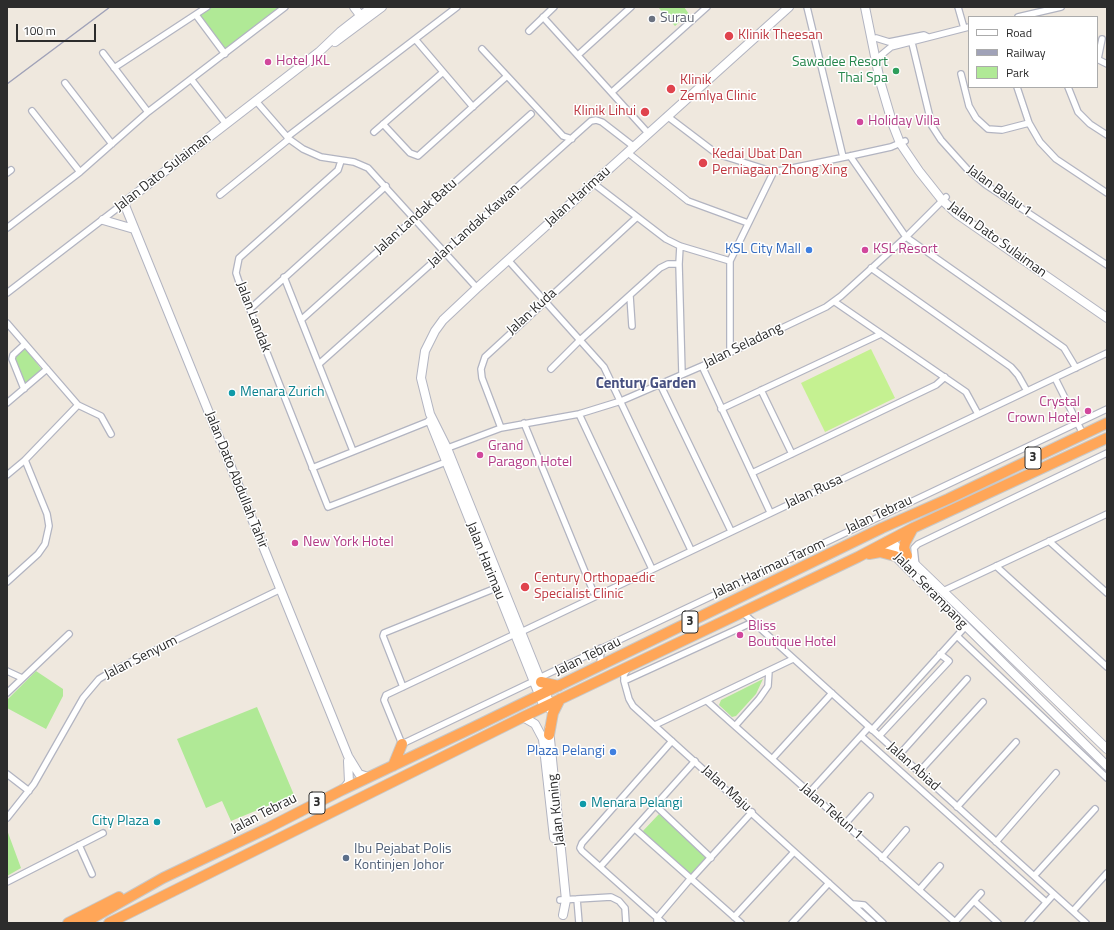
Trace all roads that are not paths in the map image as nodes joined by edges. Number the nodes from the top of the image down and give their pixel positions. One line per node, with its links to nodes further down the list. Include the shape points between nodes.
1 (207, 7): 16 (street)
2 (286, 7): 28 (street)
3 (354, 7): 15 (street)
4 (382, 7): 15 (street, Jalan Dato Sulaiman)
5 (457, 7): 23 (street)
6 (554, 7): 18 (street)
7 (631, 7): 29 (street)
8 (707, 7): 42 (street)
9 (789, 7): 48 (street, Jalan Harimau)
10 (807, 7): 63 (street)
11 (864, 7): 58 (street, Jalan Dato Sulaiman, via 880,81 893,125)
12 (870, 7): 22 (street, Jalan Dato Sulaiman)
13 (958, 7): 19 (street)
14 (1061, 7): 17 (street)
15 (366, 13): 43 (street, Jalan Dato Sulaiman)
16 (196, 15): 28 (street); 34 (street)
17 (1022, 16)
18 (543, 17): 20 (street); 29 (street)
19 (966, 27): 21 (street)
20 (529, 30)
21 (928, 36): 22 (street, via 889,42); 25 (street)
22 (876, 38): 31 (street, Jalan Dato Sulaiman)
23 (415, 39): 35 (street); 56 (street)
24 (1102, 39): 30 (street)
25 (912, 43): 31 (street, via 887,49); 85 (street, Jalan Balau 1, via 932,126 940,140 968,170 986,184)
26 (482, 49): 37 (street)
27 (103, 52): 34 (street)
28 (225, 54): 38 (street)
29 (578, 55): 42 (street)
30 (1098, 55)
31 (880, 56): 58 (street, Jalan Dato Sulaiman)
32 (1098, 60): 33 (street)
33 (1107, 64)
34 (114, 68): 46 (street)
35 (442, 73): 44 (street); 51 (street)
36 (961, 74): 49 (street, via 969,106 976,118 988,129 1002,130)
37 (507, 76): 44 (street); 54 (street)
38 (191, 79): 46 (street); 50 (street)
39 (65, 83): 59 (street)
40 (1017, 88): 49 (street)
41 (1068, 88): 55 (street, via 1078,112)
42 (612, 92): 53 (street)
43 (256, 101): 50 (street, Jalan Dato Sulaiman); 56 (street)
44 (473, 107): 51 (street, via 418,156 410,153)
45 (32, 111): 66 (street)
46 (148, 112): 59 (street)
47 (531, 114): 73 (street, Jalan Landak Batu)
48 (667, 116): 53 (street, Jalan Harimau); 65 (street, via 716,154)
49 (1029, 123): 69 (street, via 1040,142 1056,159)
50 (226, 124): 72 (street, Jalan Dato Sulaiman)
51 (383, 124): 52 (street)
52 (374, 132)
53 (648, 133): 61 (street, Jalan Harimau)
54 (563, 136): 57 (street); 60 (street)
55 (1107, 136)
56 (288, 138): 64 (street, via 303,149); 70 (street)
57 (572, 139): 60 (street, Jalan Landak Kawan); 61 (street, Jalan Landak Kawan, via 591,121 596,120 602,122)
58 (903, 142): 62 (street); 71 (street, Jalan Dato Sulaiman, via 919,171)
59 (112, 144): 66 (street)
60 (563, 146): 81 (street, Jalan Landak Kawan)
61 (630, 149): 67 (street, Jalan Harimau); 76 (street, via 688,201)
62 (850, 156): 63 (street); 79 (street)
63 (843, 157): 65 (street)
64 (340, 161): 68 (street, via 354,162 368,168); 93 (street, Jalan Landak, via 338,170 238,258 236,272)
65 (774, 171): 76 (street)
66 (80, 172): 77 (street)
67 (593, 183): 74 (street); 82 (street, Jalan Harimau)
68 (386, 186): 73 (street); 87 (street)
69 (1107, 193)
70 (220, 195)
71 (944, 198): 79 (street, Jalan Seladang); 94 (street, Jalan Dato Sulaiman, via 970,219); 95 (street, Jalan Dato Sulaiman, via 968,223)
72 (124, 203): 75 (street, Jalan Dato Sulaiman); 78 (street, Jalan Dato Abdullah Tahir)
73 (415, 218): 81 (street); 96 (street, Jalan Landak Batu)
74 (636, 218): 80 (street); 91 (street, Jalan Kuda)
75 (103, 220): 78 (street); 89 (street, Jalan Dato Sulaiman)
76 (748, 223): 83 (street)
77 (7, 228)
78 (134, 228): 159 (street, Jalan Dato Abdullah Tahir)
79 (906, 237): 86 (street, Jalan Seladang); 106 (street, via 1064,348)
80 (680, 246): 83 (street); 84 (street)
81 (444, 252): 88 (street); 104 (street, Jalan Landak Kawan)
82 (508, 260): 88 (street, Jalan Harimau); 91 (street)
83 (730, 261): 102 (street)
84 (679, 264): 90 (street, via 664,265); 109 (street)
85 (1107, 265)
86 (871, 268): 92 (street, Jalan Seladang); 115 (street, via 1011,367)
87 (284, 277): 93 (street); 96 (street)
88 (477, 288): 123 (street, Jalan Harimau, via 443,320 425,351 421,378)
89 (7, 293)
90 (630, 296): 98 (street); 100 (street)
91 (544, 301): 100 (street); 127 (street, Jalan Kuda, via 490,350 483,362 482,378)
92 (835, 302): 99 (street); 102 (street, Jalan Seladang)
93 (250, 309): 139 (street, Jalan Landak)
94 (1107, 312)
95 (1107, 318)
96 (301, 320): 104 (street)
97 (7, 323): 101 (street)
98 (632, 326)
99 (881, 334): 110 (street); 114 (street)
100 (580, 340): 108 (street); 116 (street, via 604,367)
101 (25, 344): 107 (street); 113 (street, via 12,359)
102 (730, 352): 105 (street, Jalan Seladang)
103 (1107, 353): 106 (street, Jalan Rusa)
104 (319, 364): 133 (street)
105 (702, 366): 109 (street, Jalan Seladang); 119 (street)
106 (1076, 368): 111 (street, Jalan Rusa)
107 (48, 369): 113 (street); 118 (street)
108 (551, 369)
109 (682, 374): 112 (street, Jalan Seladang)
110 (945, 377): 122 (street, via 966,392); 135 (street, via 936,386)
111 (1055, 378): 115 (street, Jalan Rusa); 125 (street)
112 (660, 384): 116 (street, Jalan Seladang); 146 (street)
113 (24, 389): 117 (street)
114 (761, 390): 119 (street); 135 (street)
115 (1027, 391): 122 (street, Jalan Rusa)
116 (621, 401): 121 (street, Jalan Seladang); 149 (street)
117 (7, 403)
118 (78, 405): 128 (street, via 101,416); 137 (street)
119 (721, 409): 140 (street)
120 (1107, 409): 125 (street, Jalan Harimau Tarom)
121 (579, 414): 124 (street, Jalan Seladang); 156 (street)
122 (978, 414): 143 (street, Jalan Rusa)
123 (432, 418): 131 (street, Jalan Harimau); 133 (street)
124 (524, 423): 127 (street, Jalan Seladang); 162 (street)
125 (1077, 423): 129 (street); 132 (street, Jalan Harimau Tarom)
126 (1107, 423): 129 (highway, Jalan Tebrau / 3)
127 (501, 428): 131 (street, Jalan Seladang)
128 (111, 434)
129 (1083, 434): 136 (highway, Jalan Tebrau / 3)
130 (1107, 438): 145 (highway, Jalan Tebrau / 3)
131 (444, 449): 138 (street, Jalan Harimau); 166 (street, Jalan Harimau)
132 (1021, 450): 136 (street); 169 (street, Jalan Harimau Tarom)
133 (353, 451): 139 (street)
134 (1107, 453): 154 (street, via 918,544 913,553)
135 (792, 454): 140 (street)
136 (1033, 458): 142 (highway, Jalan Tebrau / 3)
137 (26, 460): 141 (street); 157 (street, via 47,514 48,531 45,544 38,554)
138 (446, 462): 139 (street, Jalan Landak, via 328,507); 158 (street, Jalan Harimau)
139 (312, 468)
140 (752, 473): 143 (street)
141 (7, 475)
142 (948, 499): 147 (highway, via 895,528); 153 (highway, Jalan Tebrau / 3)
143 (770, 512): 146 (street, Jalan Rusa)
144 (1106, 515): 148 (street)
145 (913, 528): 147 (highway, Jalan Tebrau / 3); 151 (highway, via 905,543)
146 (731, 531): 149 (street, Jalan Rusa)
147 (887, 541): 150 (street, Jalan Serampang, via 889,549); 151 (street, Jalan Serampang); 152 (highway, Jalan Tebrau / 3); 153 (highway, via 874,540)
148 (1049, 541): 155 (street); 161 (street)
149 (691, 550): 156 (street, Jalan Rusa)
150 (896, 556): 152 (highway, via 880,552); 165 (street, Jalan Serampang)
151 (907, 556): 154 (street, Jalan Serampang)
152 (858, 557): 163 (highway, Jalan Tebrau / 3)
153 (820, 559): 173 (highway, Jalan Tebrau / 3)
154 (916, 566): 160 (street, Jalan Serampang)
155 (996, 566): 160 (street); 174 (street)
156 (652, 569): 162 (street, Jalan Rusa)
157 (7, 582)
158 (496, 588): 166 (street, Jalan Harimau); 182 (street, via 384,633)
159 (280, 589): 202 (street, Jalan Dato Abdullah Tahir); 213 (street, Jalan Senyum, via 100,679 83,698)
160 (943, 592): 200 (street, Jalan Serampang)
161 (1107, 593)
162 (595, 596): 166 (street, Jalan Rusa)
163 (741, 611): 164 (street, Jalan Abiad); 172 (highway, Jalan Tebrau / 3)
164 (753, 622): 171 (street, Jalan Abiad); 180 (street)
165 (965, 627): 168 (street); 206 (street, Jalan Serampang)
166 (518, 633): 179 (street, Jalan Harimau); 182 (street, Jalan Rusa)
167 (69, 634): 177 (street)
168 (957, 636): 170 (street); 211 (street, Jalan Serampang)
169 (601, 648): 173 (street); 179 (street, Jalan Harimau Tarom)
170 (940, 654): 193 (street); 196 (street, via 949,661)
171 (793, 659): 176 (street); 185 (street, Jalan Abiad)
172 (631, 664): 180 (street, via 625,672); 186 (highway, Jalan Tebrau / 3)
173 (600, 666): 181 (highway, Jalan Tebrau / 3)
174 (1107, 667)
175 (7, 670): 177 (street)
176 (769, 671): 187 (street); 192 (street, via 768,686 760,699)
177 (22, 678): 183 (street)
178 (967, 679): 201 (street)
179 (538, 680): 181 (highway); 184 (street, Jalan Harimau); 199 (street, Jalan Harimau Tarom)
180 (624, 681): 191 (street, Jalan Maju, via 633,706)
181 (559, 686): 184 (highway, Jalan Tebrau / 3)
182 (403, 687): 199 (street, Jalan Rusa, via 386,695 384,700)
183 (7, 693)
184 (542, 694): 189 (street, Jalan Harimau); 205 (highway, Jalan Tebrau / 3)
185 (832, 694): 193 (street, Jalan Abiad); 203 (street)
186 (560, 699): 189 (highway, Jalan Tebrau / 3); 194 (highway, via 553,713)
187 (708, 702): 191 (street); 192 (street, Jalan Tekun 1)
188 (983, 702): 207 (street)
189 (547, 705): 190 (highway, Jalan Tebrau / 3); 194 (street, Jalan Kuning)
190 (523, 716): 243 (highway, Jalan Tebrau / 3); 244 (street, Jalan Kuning, via 535,724 543,739)
191 (655, 725): 197 (street, Jalan Maju)
192 (735, 726): 203 (street, Jalan Tekun 1)
193 (870, 729): 195 (street); 196 (street, Jalan Abiad)
194 (549, 735): 244 (street, Jalan Kuning)
195 (861, 736): 214 (street); 246 (street)
196 (879, 736): 201 (street, Jalan Abiad)
197 (672, 741): 204 (street, Jalan Maju); 231 (street, via 582,843 582,851)
198 (1016, 742): 217 (street)
199 (402, 744): 205 (highway)
200 (1107, 749)
201 (899, 754): 207 (street, Jalan Abiad)
202 (348, 756): 210 (street, Jalan Dato Abdullah Tahir, via 358,774); 212 (street, Jalan Dato Abdullah Tahir, via 349,782)
203 (772, 759): 214 (street, Jalan Tekun 1)
204 (695, 761): 216 (street); 219 (street, Jalan Maju)
205 (393, 766): 210 (highway, Jalan Tebrau / 3)
206 (1107, 766)
207 (919, 772): 217 (street, Jalan Abiad)
208 (1056, 773): 225 (street)
209 (7, 774): 213 (street)
210 (368, 777): 212 (highway, Jalan Tebrau / 3)
211 (1107, 778)
212 (342, 790): 235 (highway, Jalan Tebrau / 3)
213 (29, 791): 220 (street, Jalan Senyum)
214 (809, 793): 221 (street, Jalan Tekun 1)
215 (870, 796): 221 (street)
216 (656, 806): 222 (street); 228 (street)
217 (957, 807): 225 (street, Jalan Abiad)
218 (1095, 809): 234 (street)
219 (752, 812): 227 (street, Jalan Maju); 228 (street)
220 (7, 818)
221 (845, 824): 229 (street, Jalan Tekun 1)
222 (635, 828): 231 (street); 236 (street)
223 (906, 830): 229 (street)
224 (103, 833): 226 (street)
225 (996, 842): 234 (street, Jalan Abiad)
226 (79, 845): 233 (street); 237 (street)
227 (794, 852): 238 (street, Jalan Maju); 249 (street)
228 (711, 858): 236 (street)
229 (882, 858): 239 (street, Jalan Tekun 1)
230 (940, 866): 239 (street)
231 (600, 867): 251 (street)
232 (1107, 873): 248 (street)
233 (92, 874)
234 (1034, 876): 241 (street, Jalan Abiad)
235 (163, 878): 253 (highway); 254 (highway, Jalan Tebrau / 3)
236 (691, 878): 249 (street); 251 (street)
237 (7, 882)
238 (829, 883): 247 (street, Jalan Maju); 261 (street)
239 (919, 890): 264 (street, Jalan Tekun 1)
240 (981, 893): 245 (street)
241 (1054, 894): 246 (street); 248 (street, Jalan Abiad)
242 (577, 899): 244 (street); 257 (street); 258 (street, via 610,897 619,901 625,908)
243 (156, 900): 255 (highway, Jalan Tebrau / 3); 256 (highway)
244 (563, 900): 250 (street, Jalan Kuning)
245 (974, 901): 264 (street); 265 (street)
246 (1046, 902): 252 (street)
247 (853, 904): 262 (street, Jalan Maju); 263 (street, Jalan Maju, via 864,905)
248 (1073, 911): 267 (street, Jalan Abiad)
249 (734, 917): 260 (street)
250 (564, 919)
251 (657, 921): 259 (street)
252 (1030, 921): 266 (street)
253 (68, 923)
254 (84, 923)
255 (109, 923)
256 (120, 923)
257 (579, 923)
258 (626, 923)
259 (663, 923)
260 (741, 923)
261 (792, 923)
262 (873, 923)
263 (883, 923)
264 (954, 923)
265 (998, 923)
266 (1036, 923)
267 (1086, 923)

